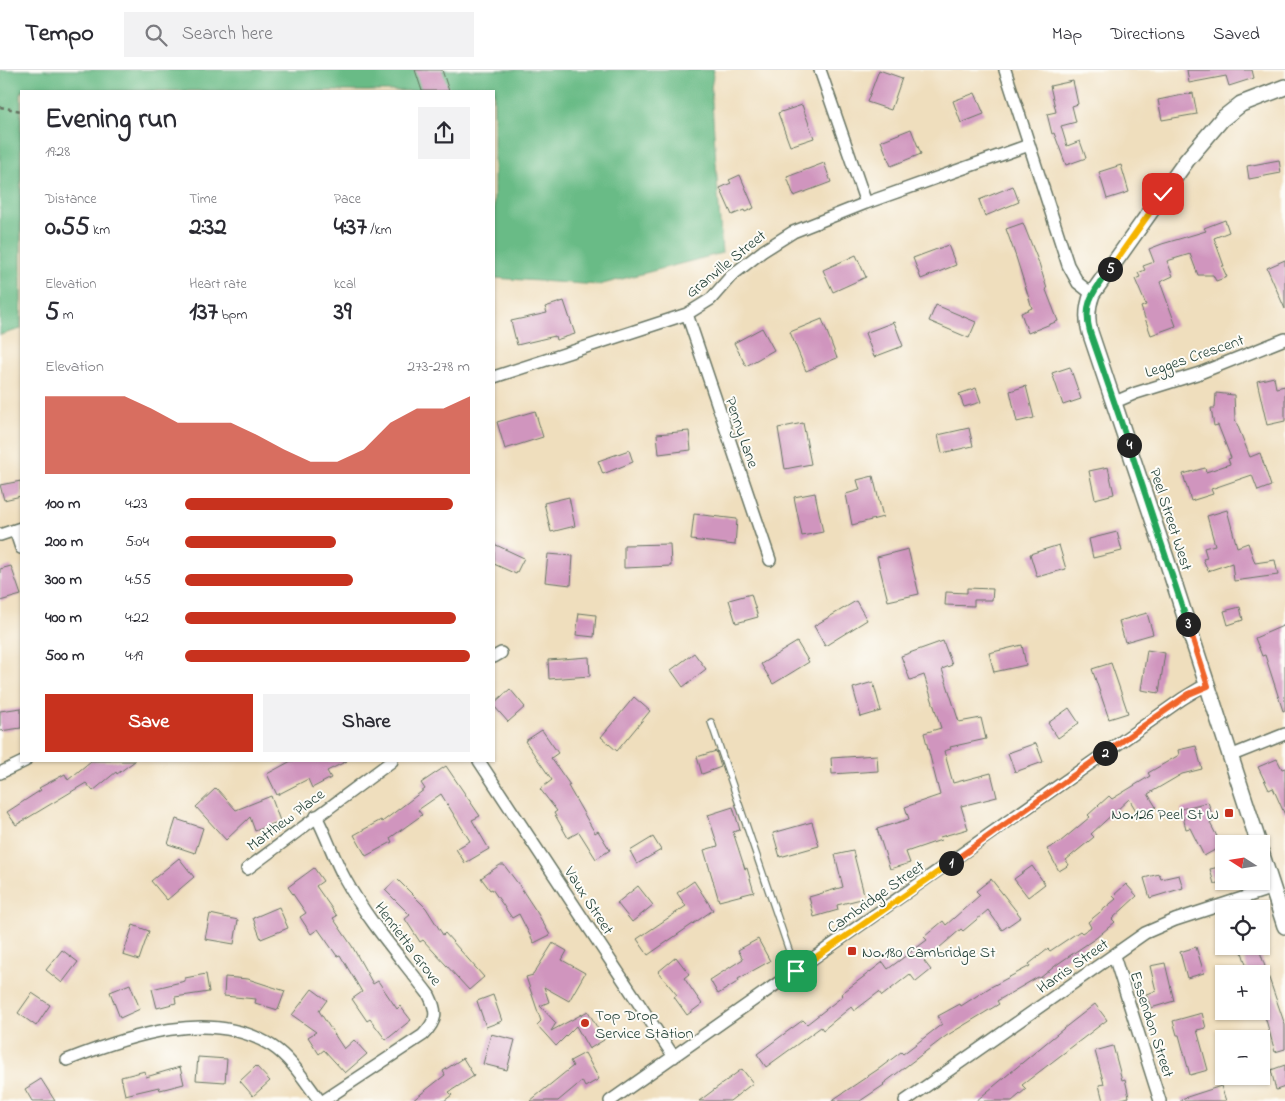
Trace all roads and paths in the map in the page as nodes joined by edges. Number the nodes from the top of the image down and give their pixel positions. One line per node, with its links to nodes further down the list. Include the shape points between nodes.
1 (820, 70): 7 (street)
2 (1005, 70): 6 (street)
3 (1285, 88): 8 (street, via 1241,104 1222,119 1187,160)
4 (0, 107): 5 (path)
5 (20, 111)
6 (1029, 145): 7 (street, Granville Street); 8 (street, via 1068,265 1078,284)
7 (866, 203): 9 (street, Granville Street, via 793,232 763,251 731,276 711,299)
8 (1092, 294): 12 (street, Peel Street West, via 1087,309 1088,325)
9 (687, 314): 11 (street, Granville Street); 16 (street, Penny Lane)
10 (1285, 339): 12 (street, Legges Crescent, via 1200,373)
11 (495, 377)
12 (1114, 402): 17 (street, Peel Street West)
13 (18, 529): 14 (street); 15 (street)
14 (0, 535)
15 (20, 542)
16 (770, 560)
17 (1208, 686): 20 (street, Peel Street West); 32 (street, Cambridge Street, via 1182,699)
18 (711, 722): 32 (lane)
19 (1285, 734): 20 (street)
20 (1230, 756): 26 (street, Peel Street West)
21 (23, 762): 24 (street)
22 (391, 762): 25 (street, Matthew Place)
23 (480, 762): 33 (street, Vaux Street)
24 (0, 773)
25 (316, 816): 27 (street, Matthew Place); 35 (street, Henrietta Grove, via 344,878 367,914 429,995 435,1017 422,1035)
26 (1256, 835)
27 (247, 868)
28 (1270, 879): 29 (street)
29 (1273, 888): 30 (street); 31 (street, Harris Street, via 1175,920 1145,933)
30 (1285, 926)
31 (1114, 956): 37 (street, Harris Street); 38 (street, Essendon Street)
32 (796, 971): 33 (street, Cambridge Street)
33 (674, 1056): 36 (street, Cambridge Street)
34 (67, 1060): 35 (street, via 112,1042 159,1032 201,1027 237,1030 274,1047)
35 (321, 1101)
36 (610, 1101)
37 (905, 1101)
38 (1160, 1101)

